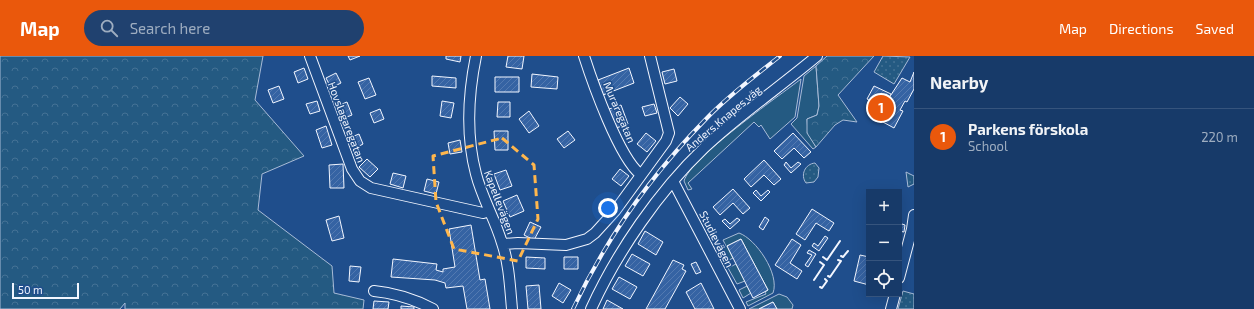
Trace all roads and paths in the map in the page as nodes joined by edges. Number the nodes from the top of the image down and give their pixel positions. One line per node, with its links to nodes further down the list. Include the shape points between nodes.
1 (310, 56): 8 (street, Hovslagaregatan, via 352,169 360,181 371,188 483,213)
2 (476, 56): 8 (street, Kapellevägen, via 469,126 476,173)
3 (584, 56): 6 (street, Muraregatan, via 617,140)
4 (650, 56): 6 (street, via 669,133 666,141)
5 (817, 56): 7 (street, Anders Knapes väg, via 720,134)
6 (640, 174): 10 (street, via 615,211 587,239 566,245)
7 (673, 181): 16 (street, Anders Knapes väg, via 644,216 598,294); 17 (street, Studievägen)
8 (490, 211): 10 (street, Kapellevägen)
9 (914, 215): 11 (street)
10 (503, 244): 15 (street, Kapellevägen)
11 (902, 267)
12 (374, 291): 14 (street, via 392,293)
13 (894, 297): 18 (street)
14 (433, 309)
15 (512, 309)
16 (592, 309)
17 (740, 309)
18 (891, 309)

